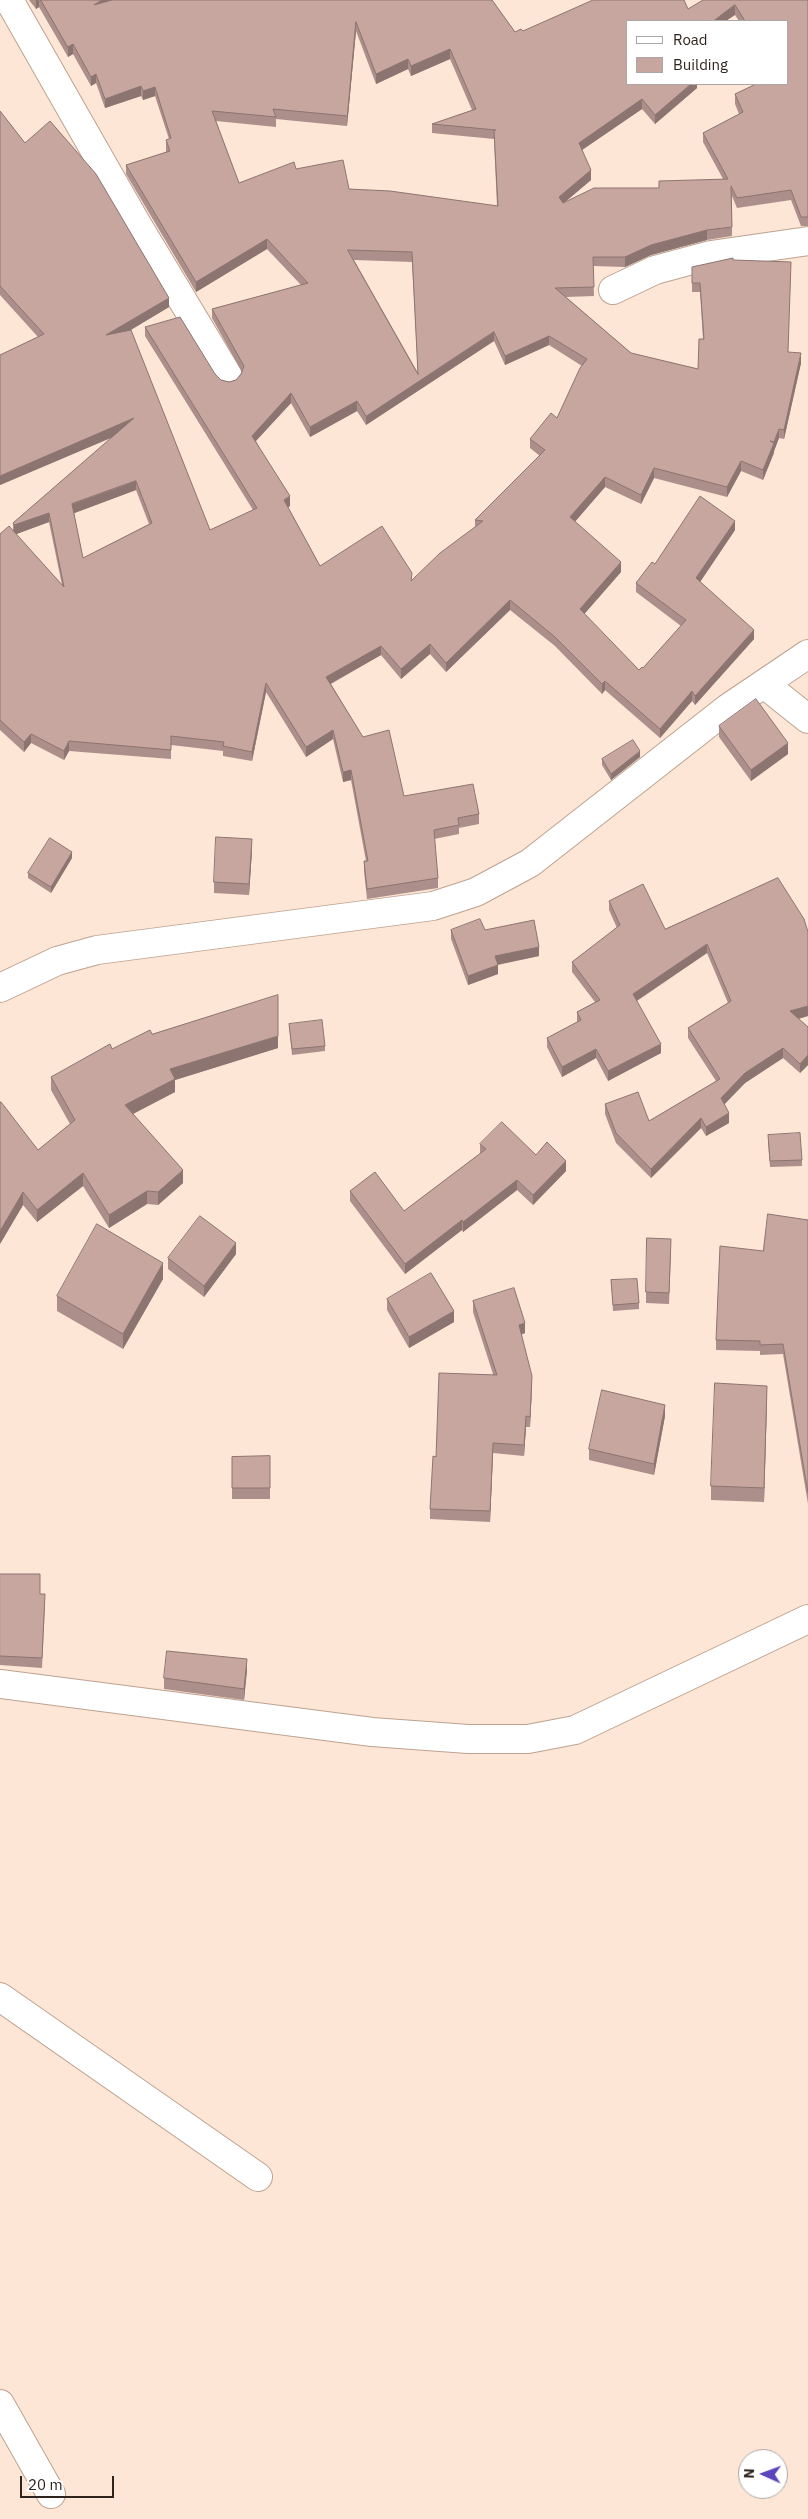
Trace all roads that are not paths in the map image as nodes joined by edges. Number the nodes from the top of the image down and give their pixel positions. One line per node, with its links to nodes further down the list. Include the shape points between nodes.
1 (9, 0): 4 (street)
2 (808, 241): 3 (street, via 711,255 655,270)
3 (613, 290)
4 (228, 376)
5 (808, 654): 6 (street)
6 (764, 684): 7 (street); 8 (street, via 728,708 530,863 476,892 433,906 97,950 57,961)
7 (808, 719)
8 (0, 988)
9 (808, 1619): 10 (street, via 575,1730 528,1739 468,1739 372,1732)
10 (0, 1684)
11 (0, 1996): 12 (street)
12 (258, 2176)
13 (0, 2404): 14 (street)
14 (51, 2494)

